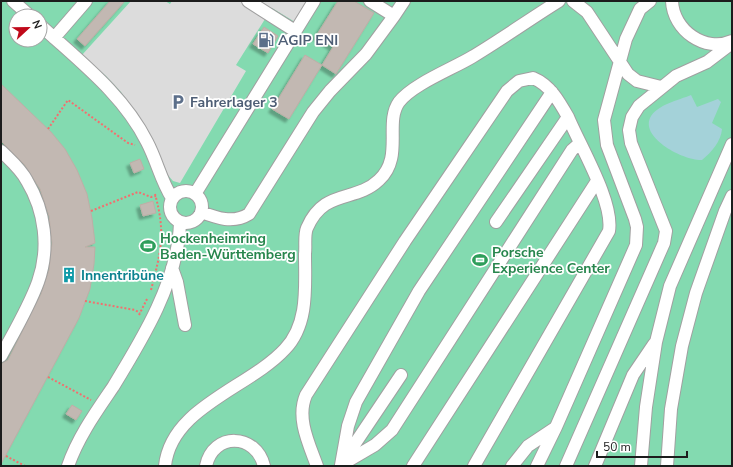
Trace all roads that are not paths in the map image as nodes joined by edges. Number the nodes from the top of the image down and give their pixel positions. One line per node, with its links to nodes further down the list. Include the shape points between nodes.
1 (13, 1): 11 (lane)
2 (86, 1): 15 (lane)
3 (248, 1): 13 (lane)
4 (314, 1): 13 (lane)
5 (370, 1): 12 (lane)
6 (404, 1): 12 (lane)
7 (559, 1): 38 (lane, via 472,57 408,93 398,104 392,158 387,172 378,182 363,190 335,198 322,206 306,230 304,305 292,340 273,360 193,416 170,445)
8 (573, 1): 17 (lane, via 587,12)
9 (650, 1): 17 (lane, via 640,10 626,39)
10 (672, 1): 16 (lane, via 677,21 686,32 699,41 713,44)
11 (21, 8)
12 (394, 16): 28 (lane, via 366,54 313,112 249,214 232,220)
13 (295, 31): 25 (lane)
14 (48, 32): 15 (lane)
15 (54, 38): 27 (lane, via 116,96 147,142 165,188)
16 (732, 42): 18 (lane, via 707,62 676,76)
17 (619, 63): 18 (lane, via 637,81); 36 (lane, via 604,120 605,133 611,158 635,219 636,245)
18 (661, 87): 47 (lane, via 639,106 632,117 629,130 631,143 666,232 664,243)
19 (552, 92): 20 (lane); 41 (lane, via 546,85 533,78 519,81 507,91 405,241 314,382 302,404 302,413 304,429); 42 (lane, via 420,291 356,402 348,426)
20 (568, 117): 21 (lane); 29 (lane)
21 (580, 143): 24 (lane); 42 (lane, via 572,150 392,430)
22 (732, 144): 33 (lane, via 670,286)
23 (1, 151): 34 (lane, via 27,180 44,223 45,239 38,282)
24 (597, 181): 43 (lane); 44 (lane, via 610,216 609,232)
25 (195, 194): 27 (lane, via 179,192); 28 (lane, via 201,202)
26 (732, 196): 50 (lane, via 696,293 682,346 671,409)
27 (172, 198): 30 (lane, via 170,210 172,216)
28 (201, 212): 30 (lane, via 190,223)
29 (496, 222)
30 (180, 223): 31 (lane, via 180,236)
31 (172, 268): 32 (lane, via 178,282); 37 (lane, via 141,338 85,430)
32 (185, 325)
33 (656, 342): 48 (lane, via 633,375); 49 (lane, via 646,407)
34 (1, 356)
35 (401, 375): 42 (lane)
36 (556, 427): 45 (lane, via 528,446); 46 (lane)
37 (68, 466)
38 (165, 466)
39 (206, 466): 40 (lane, via 212,451 219,445 237,440 254,448 261,455)
40 (264, 466)
41 (317, 466)
42 (341, 466)
43 (413, 466)
44 (474, 466)
45 (512, 466)
46 (536, 466)
47 (566, 466)
48 (595, 466)
49 (641, 466)
50 (667, 466)

